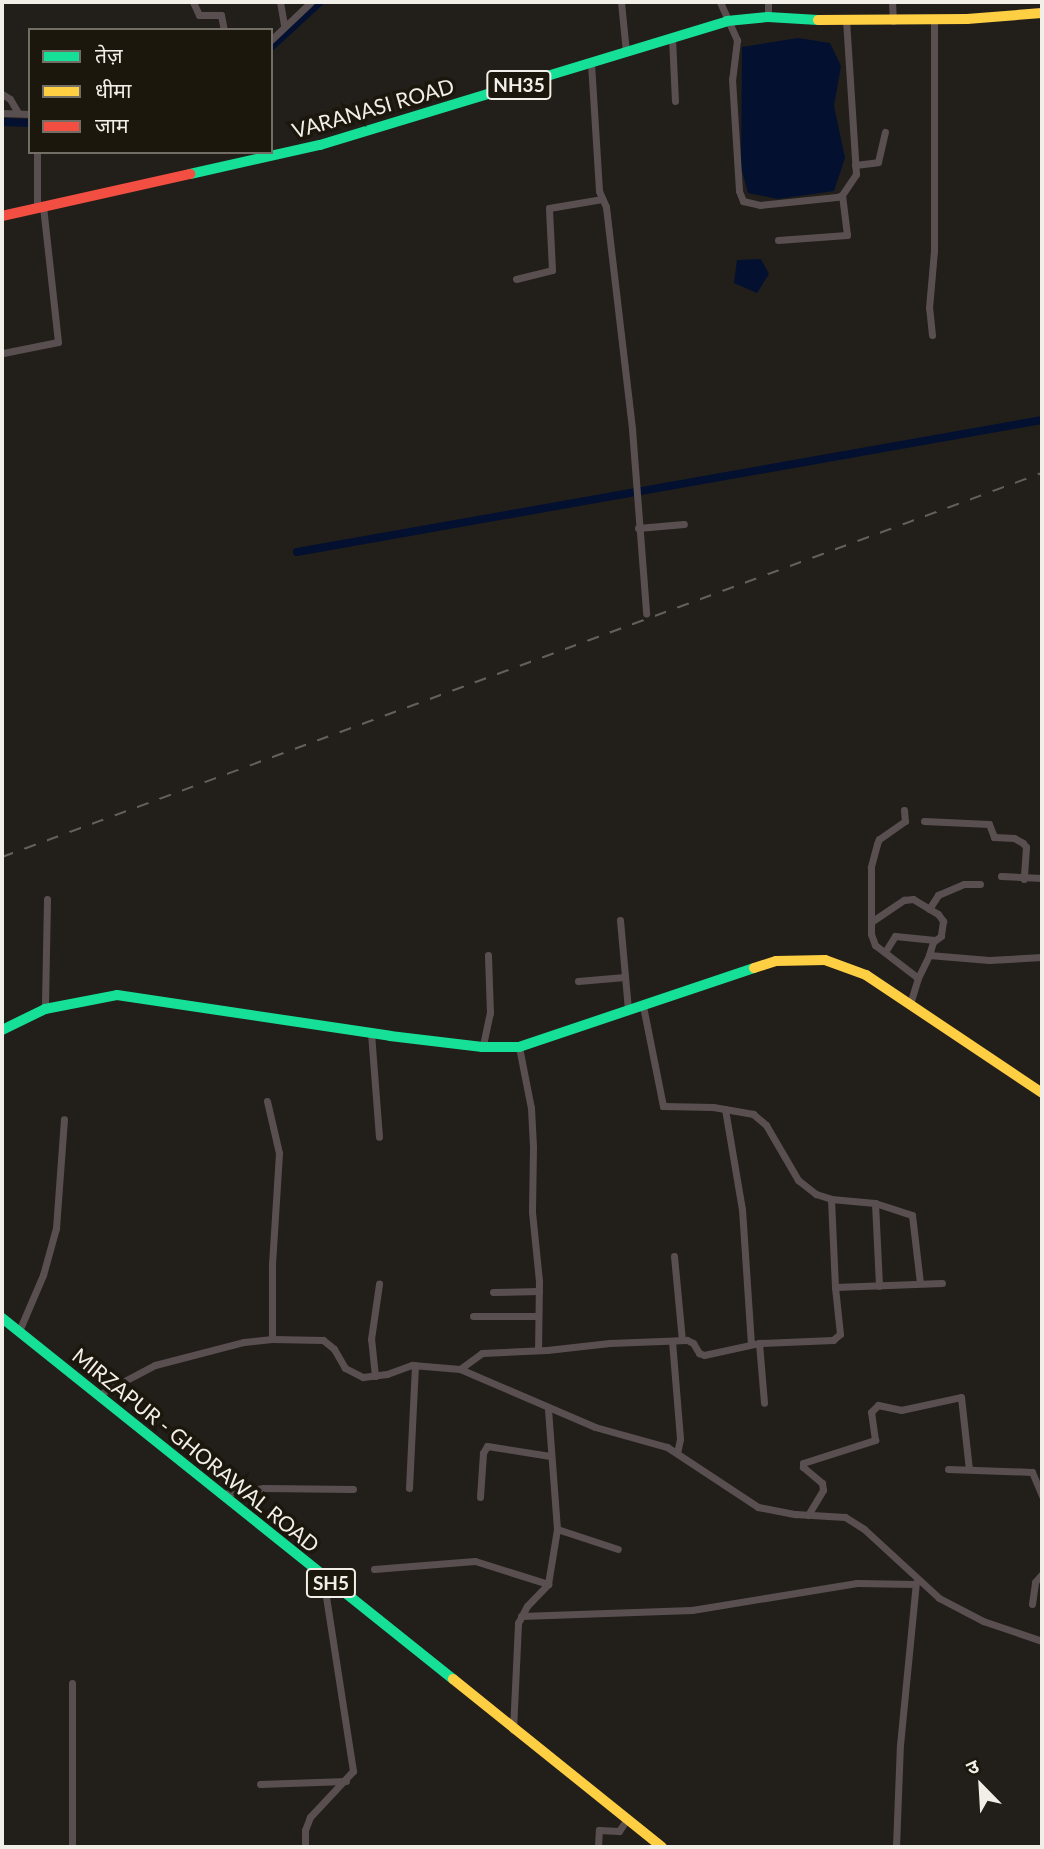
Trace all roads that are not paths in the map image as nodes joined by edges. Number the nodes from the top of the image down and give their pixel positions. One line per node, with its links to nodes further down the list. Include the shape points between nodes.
1 (193, 2): 15 (street, via 199,15 220,15)
2 (281, 2): 14 (street)
3 (310, 2): 14 (street)
4 (621, 2): 18 (street)
5 (720, 2): 13 (street)
6 (768, 2): 9 (street)
7 (892, 2): 12 (street)
8 (1042, 13): 11 (main road, VARANASI ROAD / NH35)
9 (768, 17): 10 (main road, VARANASI ROAD / NH35); 13 (main road, VARANASI ROAD / NH35)
10 (846, 20): 12 (main road, VARANASI ROAD / NH35); 27 (street)
11 (934, 20): 12 (main road, VARANASI ROAD / NH35); 34 (street)
12 (893, 21)
13 (727, 22): 17 (main road, VARANASI ROAD / NH35); 28 (street, via 737,40 733,79 741,197 748,203 768,205)
14 (284, 25): 16 (street)
15 (223, 28)
16 (273, 38)
17 (673, 38): 18 (main road, VARANASI ROAD / NH35); 21 (street)
18 (626, 53): 19 (main road, VARANASI ROAD / NH35)
19 (591, 63): 29 (street); 30 (main road, VARANASI ROAD / NH35, via 320,145)
20 (2, 94): 23 (street)
21 (675, 101)
22 (2, 113): 23 (street)
23 (18, 113): 24 (street)
24 (28, 114)
25 (885, 132): 27 (street, via 878,162)
26 (37, 154): 30 (street)
27 (855, 165): 28 (street, via 856,174)
28 (842, 195): 32 (street, via 847,235)
29 (601, 199): 33 (street, via 549,208 552,270); 37 (street, via 606,207)
30 (40, 207): 31 (main road, VARANASI ROAD / NH35); 35 (street, via 58,342)
31 (2, 216)
32 (778, 240)
33 (516, 279)
34 (932, 335)
35 (3, 353)
36 (684, 524): 37 (street)
37 (638, 528): 38 (street)
38 (646, 613)
39 (904, 810): 48 (street, via 905,821 877,844 871,867)
40 (924, 821): 43 (street, via 986,823 994,837 1023,843)
41 (1001, 876): 43 (street)
42 (1042, 878): 43 (street)
43 (1024, 879)
44 (980, 884): 46 (street, via 964,884 938,895)
45 (47, 900): 57 (street)
46 (929, 909): 48 (street, via 907,899); 49 (street, via 943,921 941,936)
47 (620, 920): 54 (street)
48 (871, 922): 50 (street, via 872,940)
49 (935, 940): 50 (street, via 895,936); 52 (street)
50 (885, 952): 55 (street)
51 (488, 955): 63 (street, via 490,1013)
52 (929, 955): 53 (street, via 989,960); 55 (street)
53 (1042, 957)
54 (625, 977): 56 (street); 60 (street)
55 (918, 978): 58 (street)
56 (578, 981)
57 (45, 1004): 61 (main road); 62 (main road, via 117,995)
58 (910, 1004): 59 (main road, via 866,975 825,960 797,960 776,961); 65 (main road)
59 (643, 1006): 60 (main road); 67 (street, via 663,1106)
60 (628, 1008): 64 (main road)
61 (2, 1030)
62 (371, 1033): 63 (main road); 69 (street)
63 (483, 1043): 64 (main road)
64 (519, 1047): 78 (street, via 531,1108 532,1212)
65 (1042, 1093)
66 (267, 1101): 84 (street, via 279,1153)
67 (725, 1109): 70 (street, via 760,1118 799,1180); 87 (street, via 742,1209)
68 (64, 1119): 83 (street, via 56,1228 43,1275)
69 (379, 1138)
70 (831, 1199): 71 (street); 77 (street)
71 (875, 1203): 73 (street, via 914,1217); 76 (street)
72 (674, 1256): 85 (street)
73 (920, 1283): 74 (street); 76 (street)
74 (942, 1283)
75 (379, 1284): 91 (street, via 371,1339)
76 (879, 1286): 77 (street)
77 (835, 1287): 87 (street, via 841,1334 837,1340)
78 (539, 1291): 79 (street); 81 (street)
79 (493, 1292)
80 (473, 1316): 81 (street)
81 (538, 1316): 88 (street)
82 (2, 1318): 83 (main road, MIRZAPUR - GHORAWAL ROAD / SH5)
83 (19, 1331): 92 (main road, MIRZAPUR - GHORAWAL ROAD / SH5)
84 (272, 1339): 91 (street, via 323,1340 350,1372); 92 (street, via 155,1365)
85 (682, 1340): 86 (street); 87 (street, via 691,1341 701,1355)
86 (672, 1341): 88 (street); 95 (street, via 680,1439)
87 (755, 1344): 93 (street)
88 (538, 1350): 90 (street, via 482,1353)
89 (415, 1365): 90 (street); 91 (street); 100 (street)
90 (460, 1368): 94 (street)
91 (375, 1376)
92 (98, 1395): 102 (main road, MIRZAPUR - GHORAWAL ROAD / SH5)
93 (764, 1403)
94 (548, 1408): 95 (street); 96 (street)
95 (677, 1452): 105 (street, via 745,1502)
96 (550, 1456): 104 (street, via 487,1446); 106 (street)
97 (948, 1469): 98 (street)
98 (969, 1469): 99 (street); 105 (street, via 961,1397 901,1410 878,1405 872,1412 875,1440 803,1463 823,1490)
99 (1039, 1474): 103 (street)
100 (409, 1488)
101 (353, 1489): 102 (street, via 264,1488)
102 (221, 1494): 110 (main road, MIRZAPUR - GHORAWAL ROAD / SH5)
103 (1042, 1496)
104 (480, 1497)
105 (808, 1516): 111 (street, via 851,1520)
106 (557, 1529): 107 (street); 112 (street)
107 (618, 1549)
108 (374, 1569): 112 (street, via 475,1561)
109 (1042, 1574): 113 (street, via 1035,1582)
110 (323, 1577): 117 (main road, MIRZAPUR - GHORAWAL ROAD / SH5); 118 (street, via 354,1765)
111 (917, 1582): 114 (street, via 856,1583 692,1609); 115 (street, via 974,1617); 125 (street, via 897,1784)
112 (548, 1584): 114 (street)
113 (1032, 1604)
114 (521, 1616): 117 (street)
115 (1042, 1641)
116 (72, 1683): 121 (street)
117 (513, 1730): 120 (main road, MIRZAPUR - GHORAWAL ROAD / SH5)
118 (346, 1782): 119 (street); 122 (street, via 310,1817)
119 (260, 1784)
120 (627, 1819): 123 (street, via 619,1831 599,1830); 124 (main road, MIRZAPUR - GHORAWAL ROAD / SH5)
121 (72, 1847)
122 (305, 1847)
123 (598, 1847)
124 (662, 1847)
125 (896, 1847)

